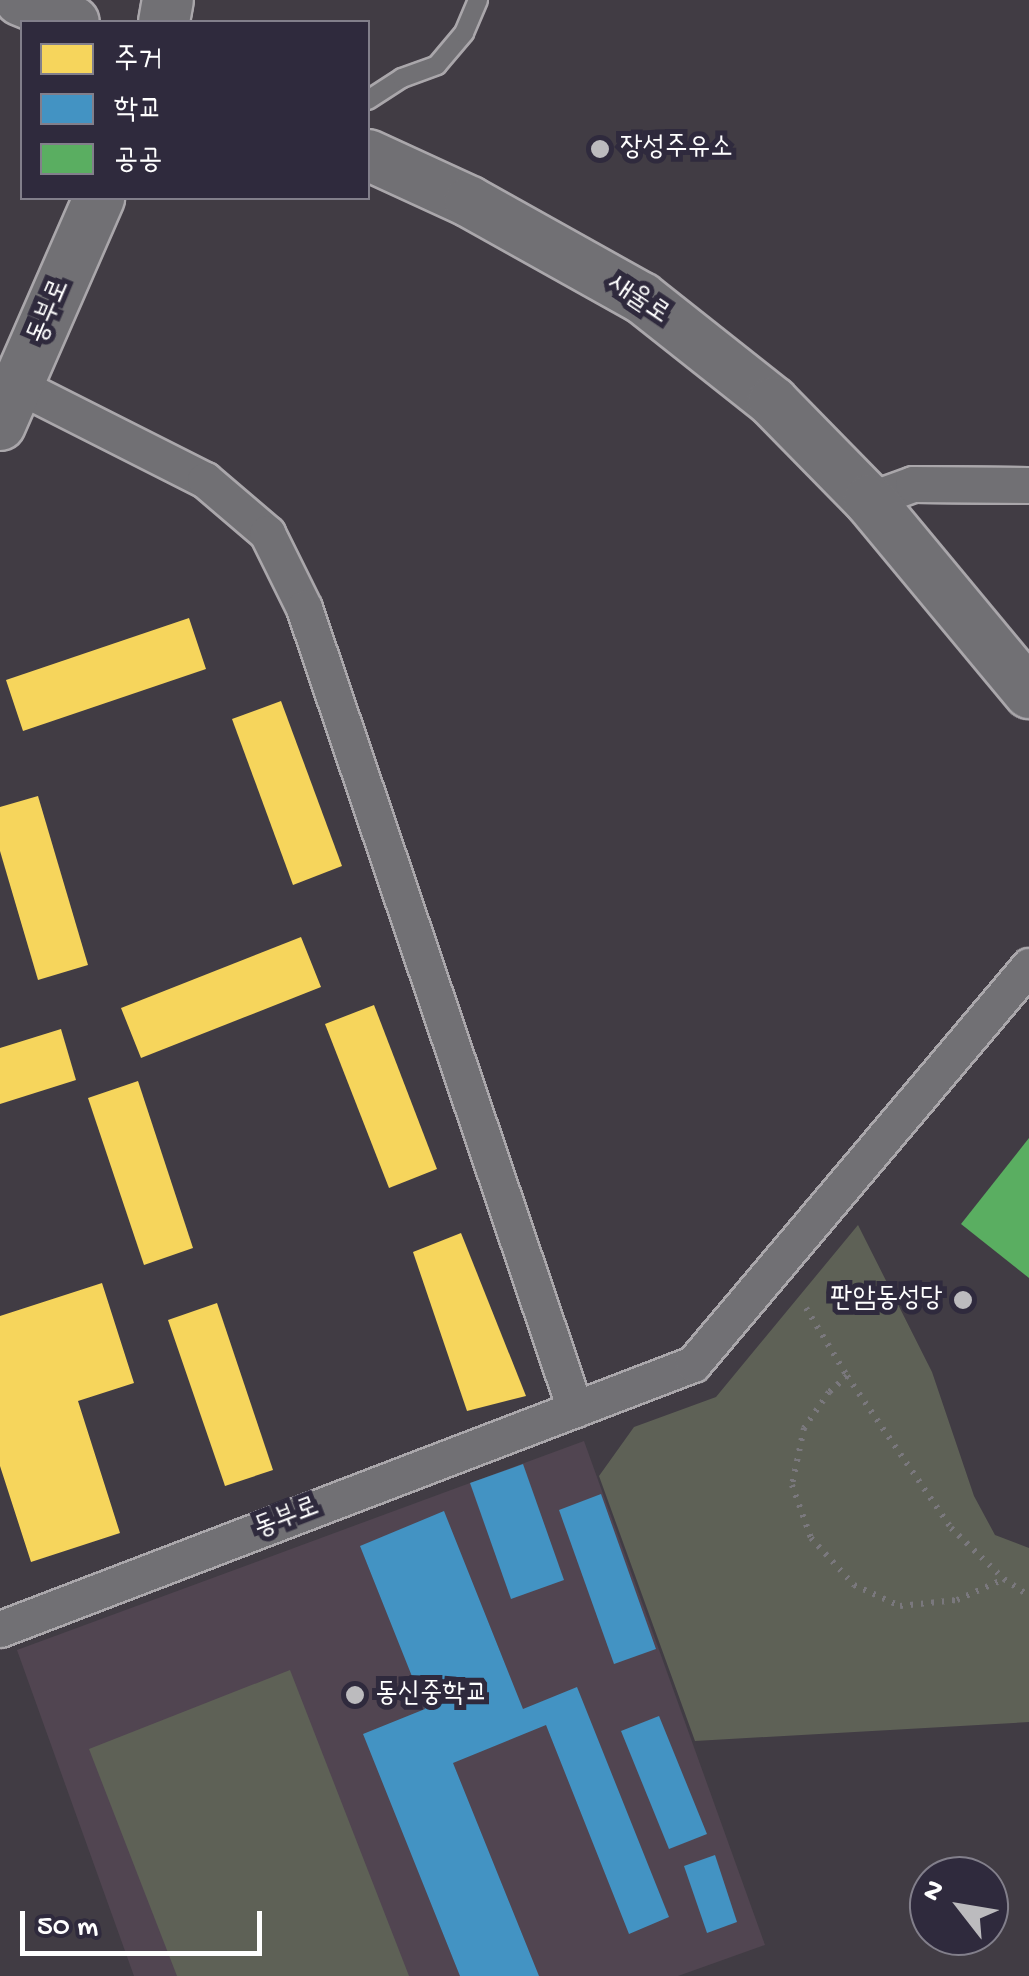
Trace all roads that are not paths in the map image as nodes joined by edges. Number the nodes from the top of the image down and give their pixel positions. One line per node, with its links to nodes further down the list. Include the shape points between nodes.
1 (20, 0): 3 (main road)
2 (478, 0): 4 (lane, via 464,33 437,64)
3 (69, 20)
4 (370, 99)
5 (370, 156): 9 (main road, 새울로, via 470,202 642,298 773,402)
6 (98, 200): 7 (main road, 동부로)
7 (9, 405): 12 (street, via 204,480 267,533 304,608)
8 (1029, 486): 9 (street, via 912,484)
9 (869, 500): 10 (main road, 새울로)
10 (1029, 693)
11 (1029, 966): 12 (street, 동부로, via 693,1364)
12 (575, 1408): 13 (street, 동부로)
13 (0, 1629)

